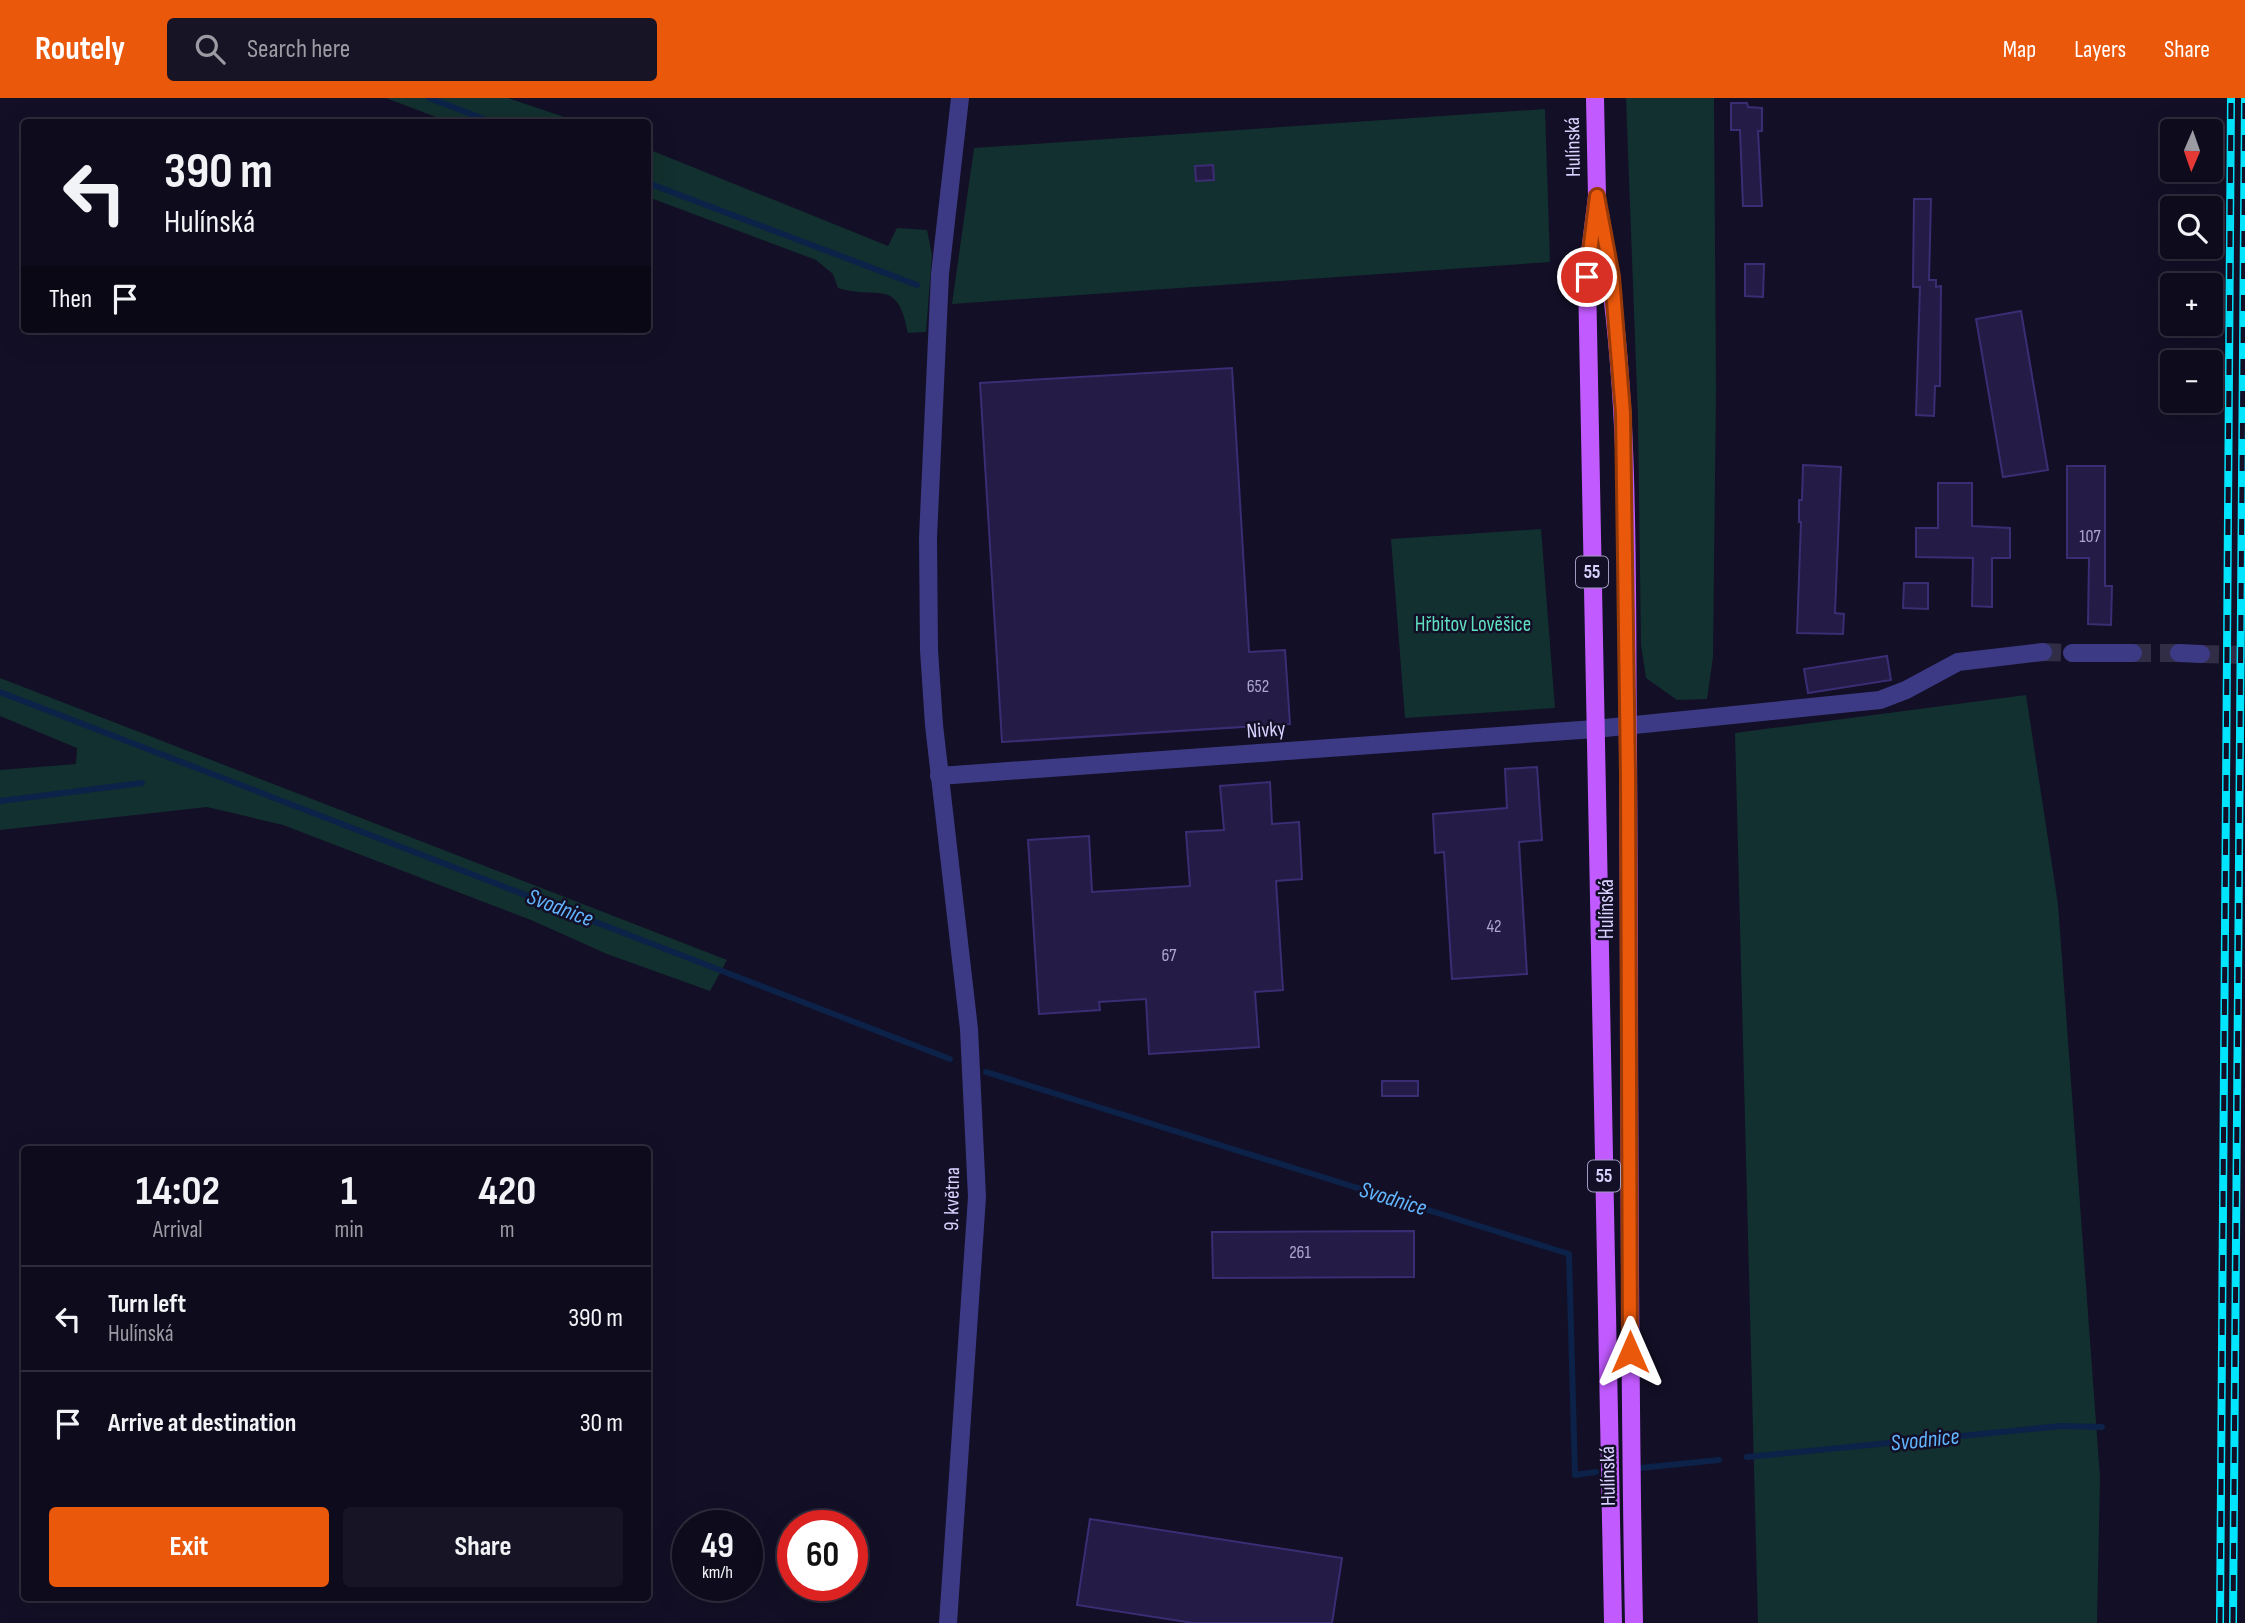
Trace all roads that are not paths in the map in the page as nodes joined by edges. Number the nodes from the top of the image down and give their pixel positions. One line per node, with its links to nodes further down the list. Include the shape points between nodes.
1 (960, 98): 11 (street, 9. května, via 940,275 928,525 929,650)
2 (1595, 98): 3 (main road, Hulínská / 55)
3 (1597, 196): 9 (main road, Hulínská / 55, via 1612,277 1623,413); 10 (main road, Hulínská / 55, via 1587,277)
4 (2043, 652): 9 (street, Nivky, via 1958,662 1880,701)
5 (2072, 653): 6 (street)
6 (2133, 653)
7 (2179, 653): 8 (street)
8 (2201, 654)
9 (1627, 726): 10 (street, Nivky); 14 (main road, Hulínská / 55)
10 (1595, 729): 11 (street, Nivky); 13 (main road, Hulínská / 55)
11 (939, 776): 12 (street, 9. května, via 969,1029 977,1197)
12 (948, 1623)
13 (1613, 1623)
14 (1634, 1623)

